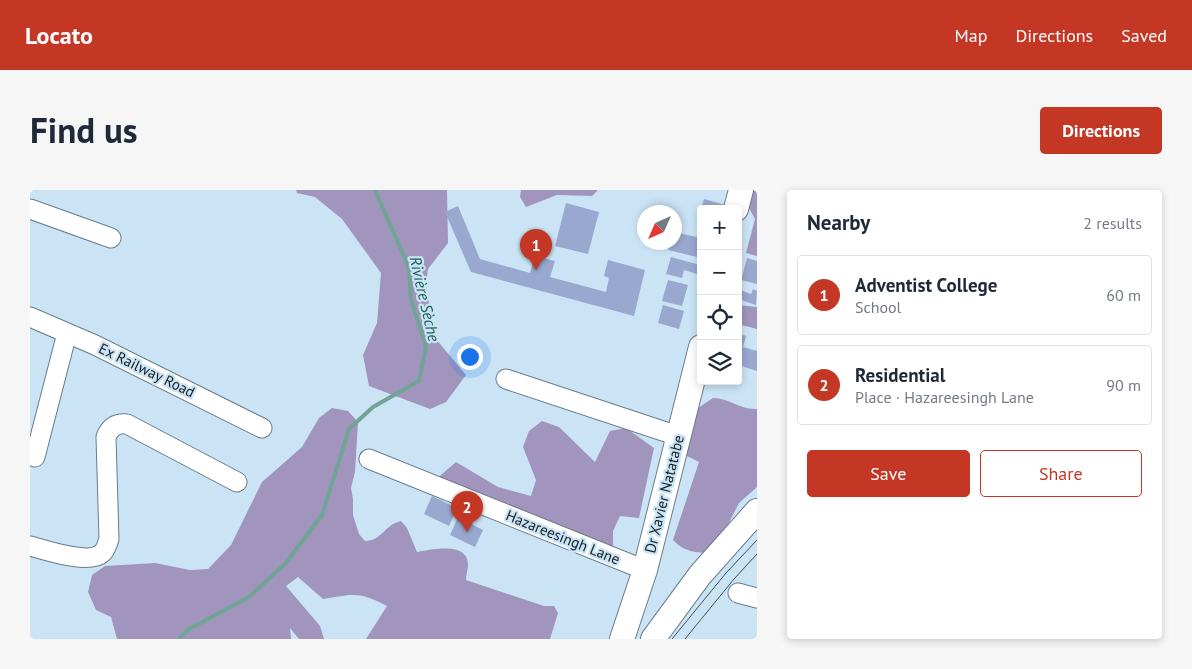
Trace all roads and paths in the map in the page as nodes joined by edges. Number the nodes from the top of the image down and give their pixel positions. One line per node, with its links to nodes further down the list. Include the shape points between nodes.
1 (741, 190): 2 (main road)
2 (737, 205)
3 (30, 209): 4 (street)
4 (111, 238)
5 (30, 317): 6 (street, Ex Railway Road)
6 (67, 333): 9 (street, Ex Railway Road); 11 (street)
7 (697, 362): 10 (main road, Dr Xavier Natatabe)
8 (506, 379): 10 (street)
9 (262, 428)
10 (678, 436): 16 (main road, Dr Xavier Natatabe)
11 (35, 457)
12 (368, 459): 16 (street, Hazareesingh Lane)
13 (237, 482): 15 (street, via 120,423 108,430 106,437 109,539 106,548 93,558)
14 (757, 510): 20 (main road, via 700,575)
15 (30, 546)
16 (645, 570): 19 (main road, Dr Xavier Natatabe)
17 (738, 593): 18 (street)
18 (757, 598)
19 (622, 639)
20 (653, 639)

